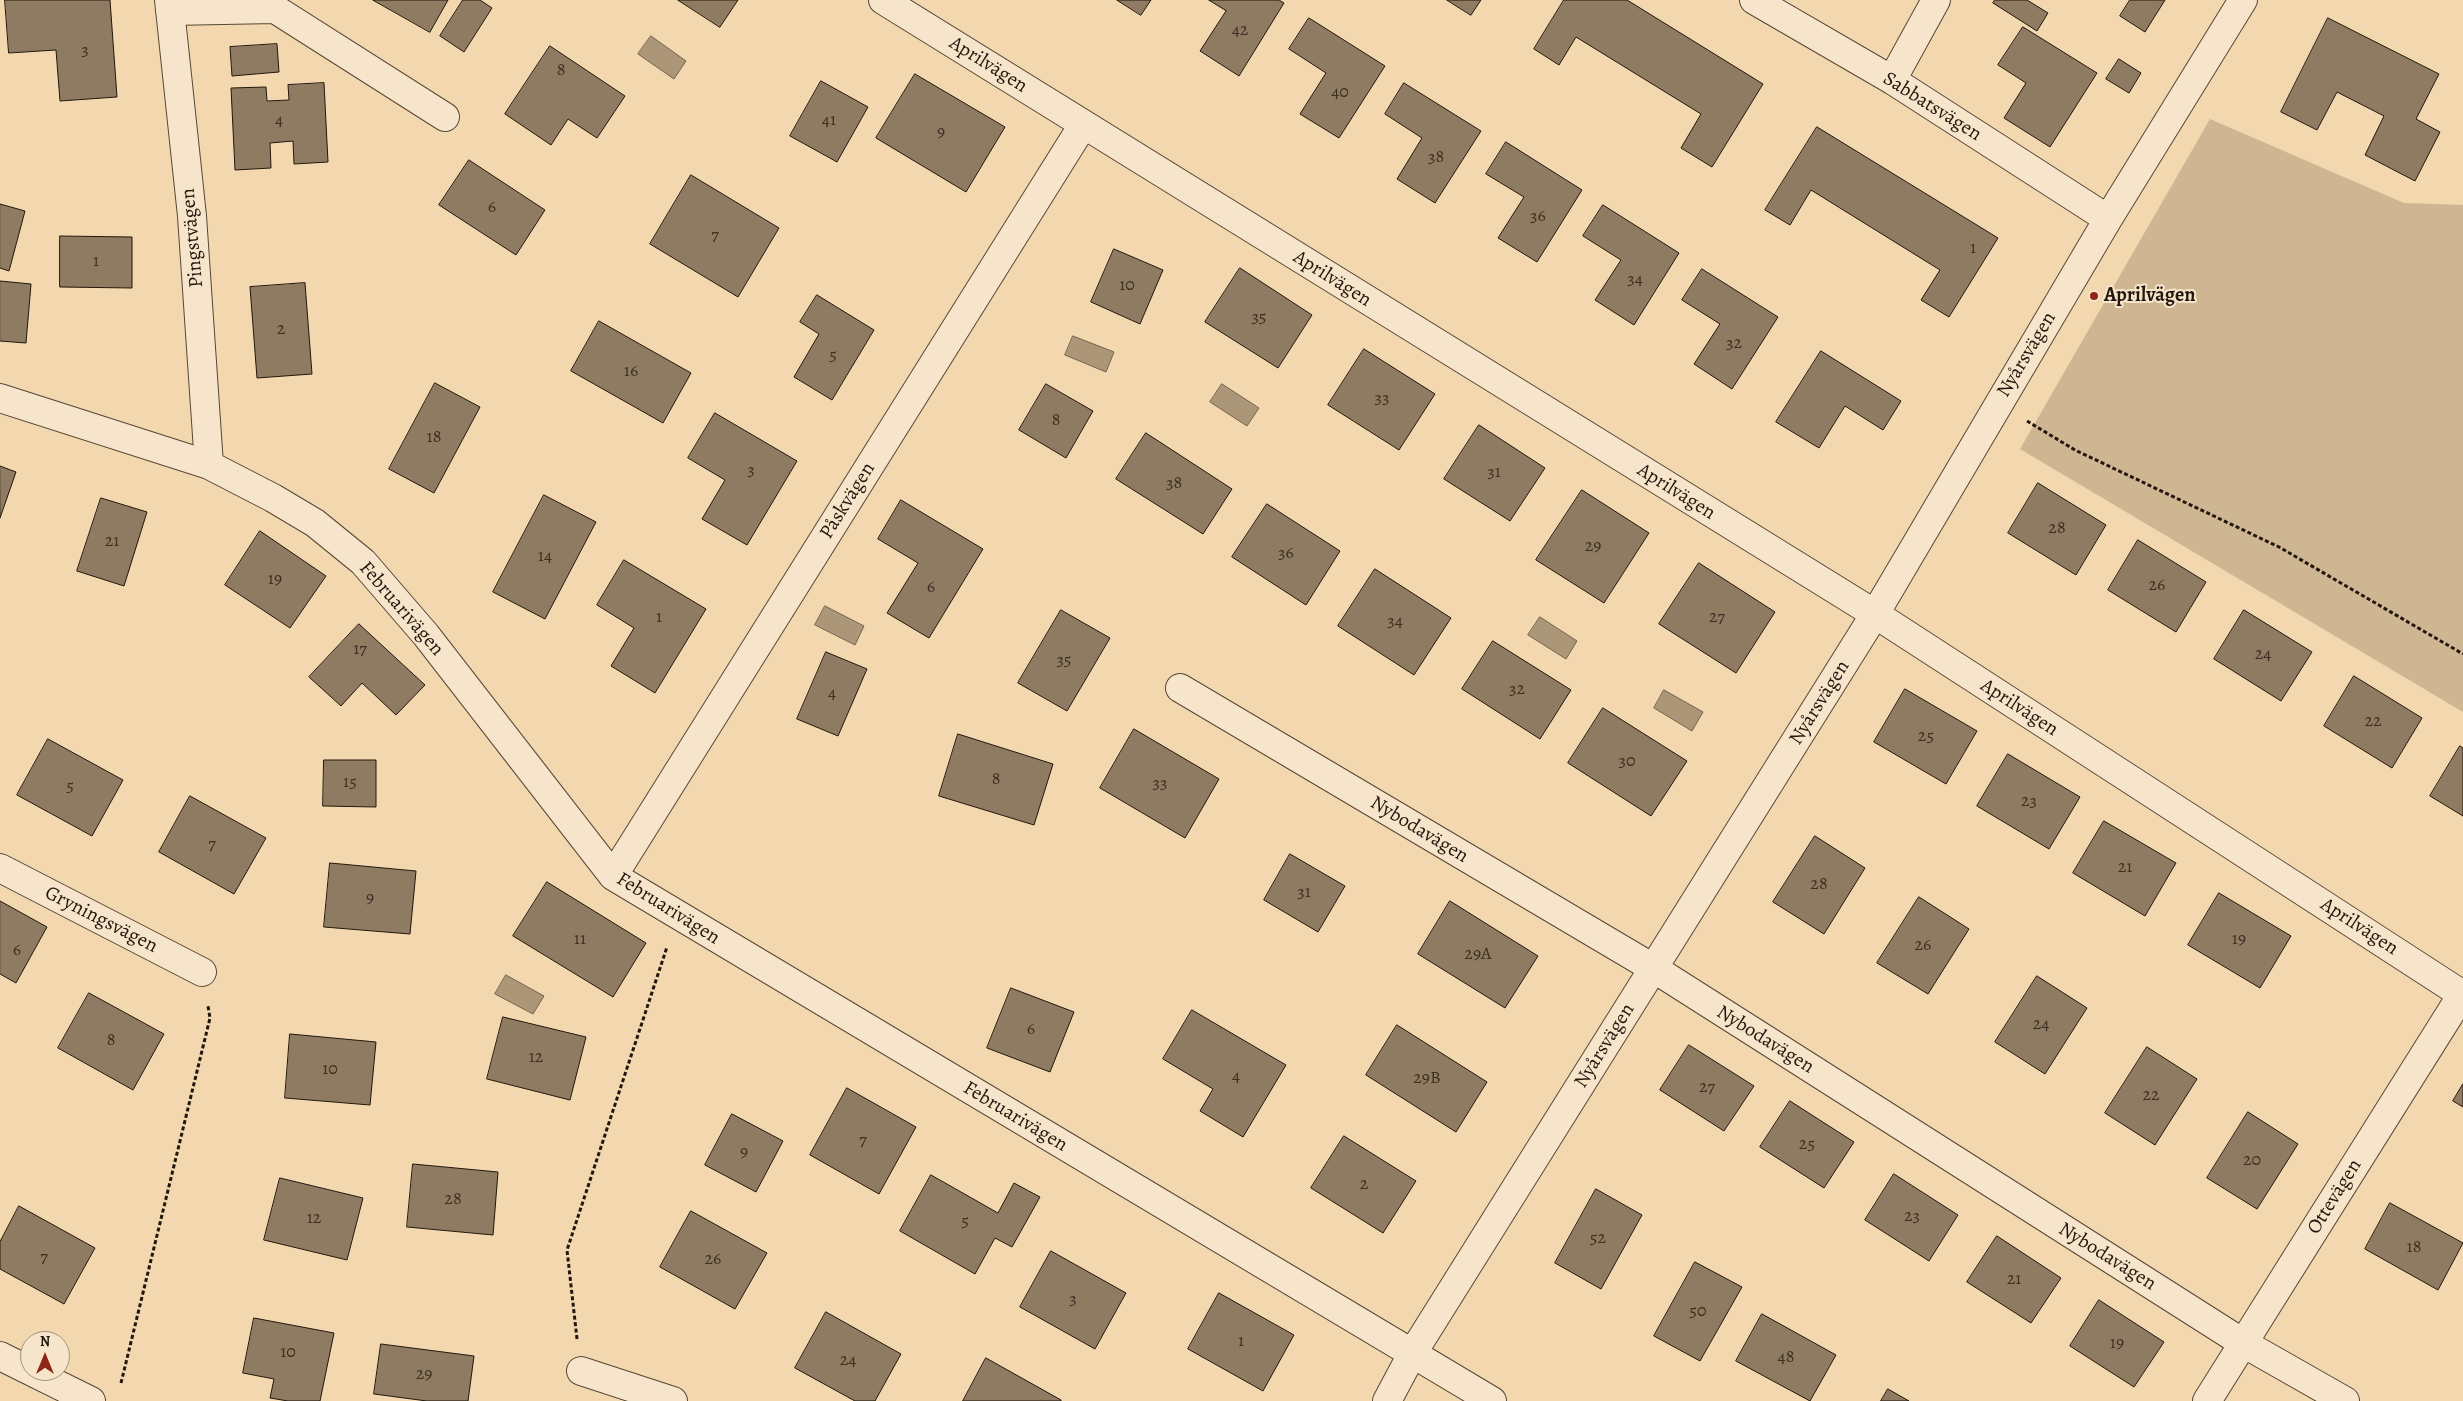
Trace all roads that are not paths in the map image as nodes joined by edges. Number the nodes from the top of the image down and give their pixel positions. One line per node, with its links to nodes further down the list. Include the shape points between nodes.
1 (883, 0): 8 (street, Aprilvägen)
2 (1754, 0): 6 (street, Sabbatsvägen)
3 (1936, 0): 6 (street)
4 (2244, 0): 9 (street, Nyårsvägen)
5 (170, 5): 7 (street, Pingstvägen, via 275,9); 11 (street, Pingstvägen, via 192,216)
6 (1892, 80): 9 (street, Sabbatsvägen)
7 (445, 117)
8 (1083, 125): 12 (street, Aprilvägen); 15 (street, Påskvägen)
9 (2108, 219): 12 (street, Nyårsvägen)
10 (0, 398): 11 (street, Februarivägen)
11 (209, 465): 15 (street, Februarivägen, via 315,523 363,562 426,635)
12 (1875, 614): 16 (street, Nyårsvägen); 18 (street, Aprilvägen)
13 (1180, 688): 16 (street, Nybodavägen)
14 (0, 868): 17 (street, Gryningsvägen)
15 (613, 876): 20 (street, Februarivägen)
16 (1653, 968): 19 (street, Nybodavägen); 20 (street, Nyårsvägen)
17 (202, 972)
18 (2463, 994): 19 (street, Ottevägen)
19 (2243, 1343): 27 (street, Ottevägen); 28 (street, Nybodavägen)
20 (1412, 1354): 25 (street, Nyårsvägen); 26 (street, Februarivägen)
21 (0, 1356): 23 (street)
22 (581, 1371): 24 (street)
23 (91, 1401)
24 (673, 1401)
25 (1387, 1401)
26 (1492, 1401)
27 (2207, 1401)
28 (2345, 1401)

